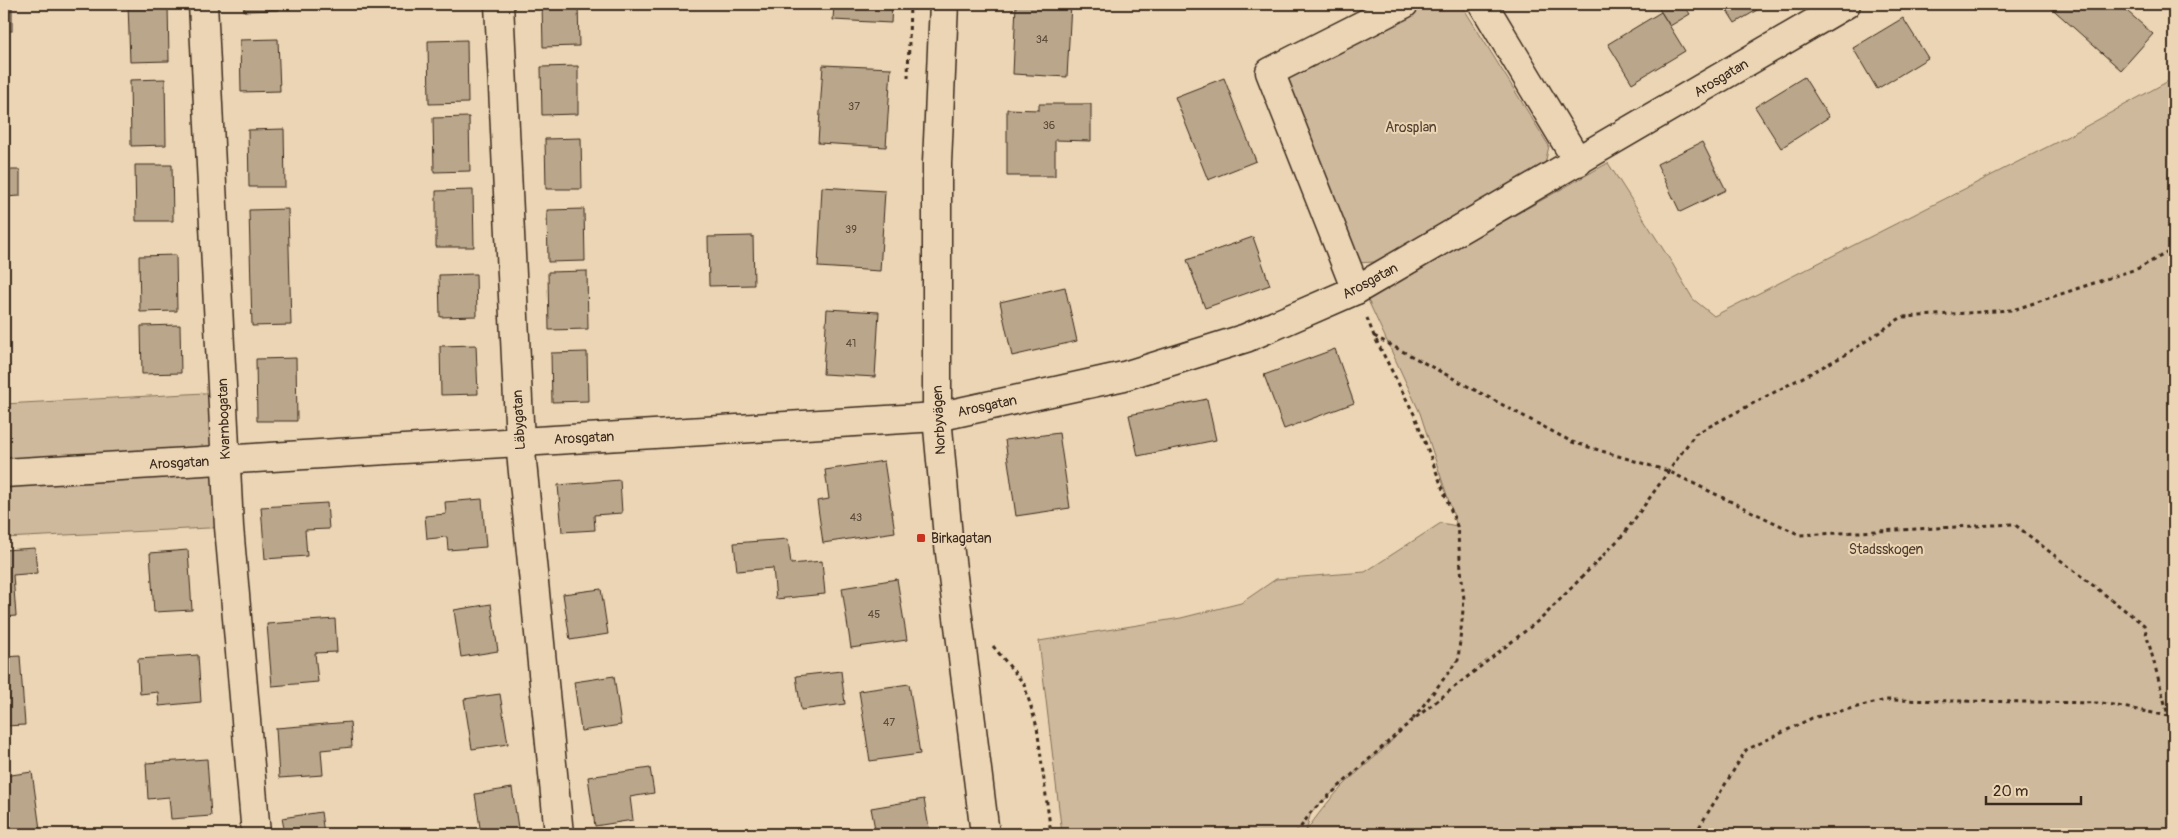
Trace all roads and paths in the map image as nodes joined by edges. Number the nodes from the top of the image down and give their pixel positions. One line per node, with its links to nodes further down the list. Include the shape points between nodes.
1 (203, 4): 13 (street, Kvarnbogatan)
2 (499, 4): 12 (street, Läbygatan)
3 (944, 4): 11 (street, Norbyvägen, via 937,163)
4 (1404, 4): 9 (street, via 1270,72)
5 (1483, 4): 7 (street)
6 (1846, 4): 7 (street, Arosgatan)
7 (1578, 162): 9 (street, Arosgatan)
8 (2174, 249): 14 (path, via 2139,268 2013,310 1902,317 1845,355 1695,434)
9 (1356, 290): 10 (path); 11 (street, Arosgatan, via 1246,338 1124,376)
10 (1374, 336): 14 (path, via 1572,442); 19 (path, via 1415,416 1457,526 1464,600 1458,660)
11 (937, 417): 12 (street, Arosgatan); 22 (street, Norbyvägen, via 948,537)
12 (520, 442): 13 (street, Arosgatan); 21 (street, Läbygatan)
13 (225, 460): 15 (street, Arosgatan); 20 (street, Kvarnbogatan)
14 (1668, 471): 17 (path, via 1800,535 2014,524 2144,626); 19 (path, via 1624,534 1543,617)
15 (4, 473)
16 (992, 645): 23 (path, via 1024,684 1037,727)
17 (2168, 715): 18 (path); 25 (path, via 2102,703 1886,700 1812,718 1746,750)
18 (2174, 717)
19 (1409, 723): 24 (path, via 1311,812)
20 (256, 834)
21 (559, 834)
22 (985, 834)
23 (1051, 834)
24 (1296, 834)
25 (1695, 834)

